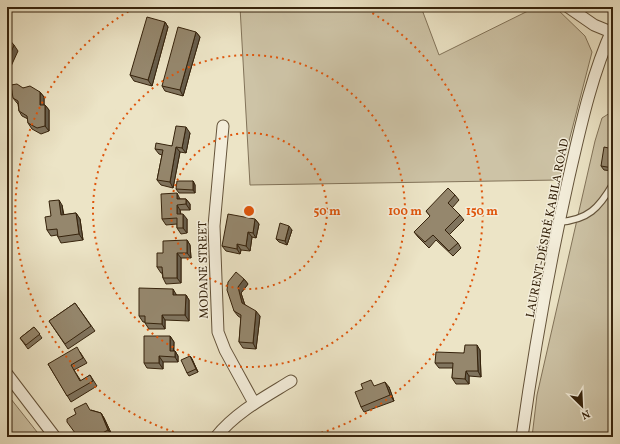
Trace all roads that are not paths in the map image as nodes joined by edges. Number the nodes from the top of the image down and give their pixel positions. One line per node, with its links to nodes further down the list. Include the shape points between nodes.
1 (568, 7): 2 (street, via 594,26)
2 (612, 30): 5 (street, LAURENT-DÉSIRÉ KABILA ROAD, via 593,79)
3 (222, 126): 8 (street, MODANE STREET, via 214,226 218,332)
4 (613, 184): 5 (lane, via 601,204 576,220)
5 (559, 222): 11 (street, LAURENT-DÉSIRÉ KABILA ROAD)
6 (7, 374): 9 (street)
7 (291, 381): 8 (street)
8 (254, 403): 10 (street)
9 (55, 437)
10 (216, 437)
11 (522, 437)

